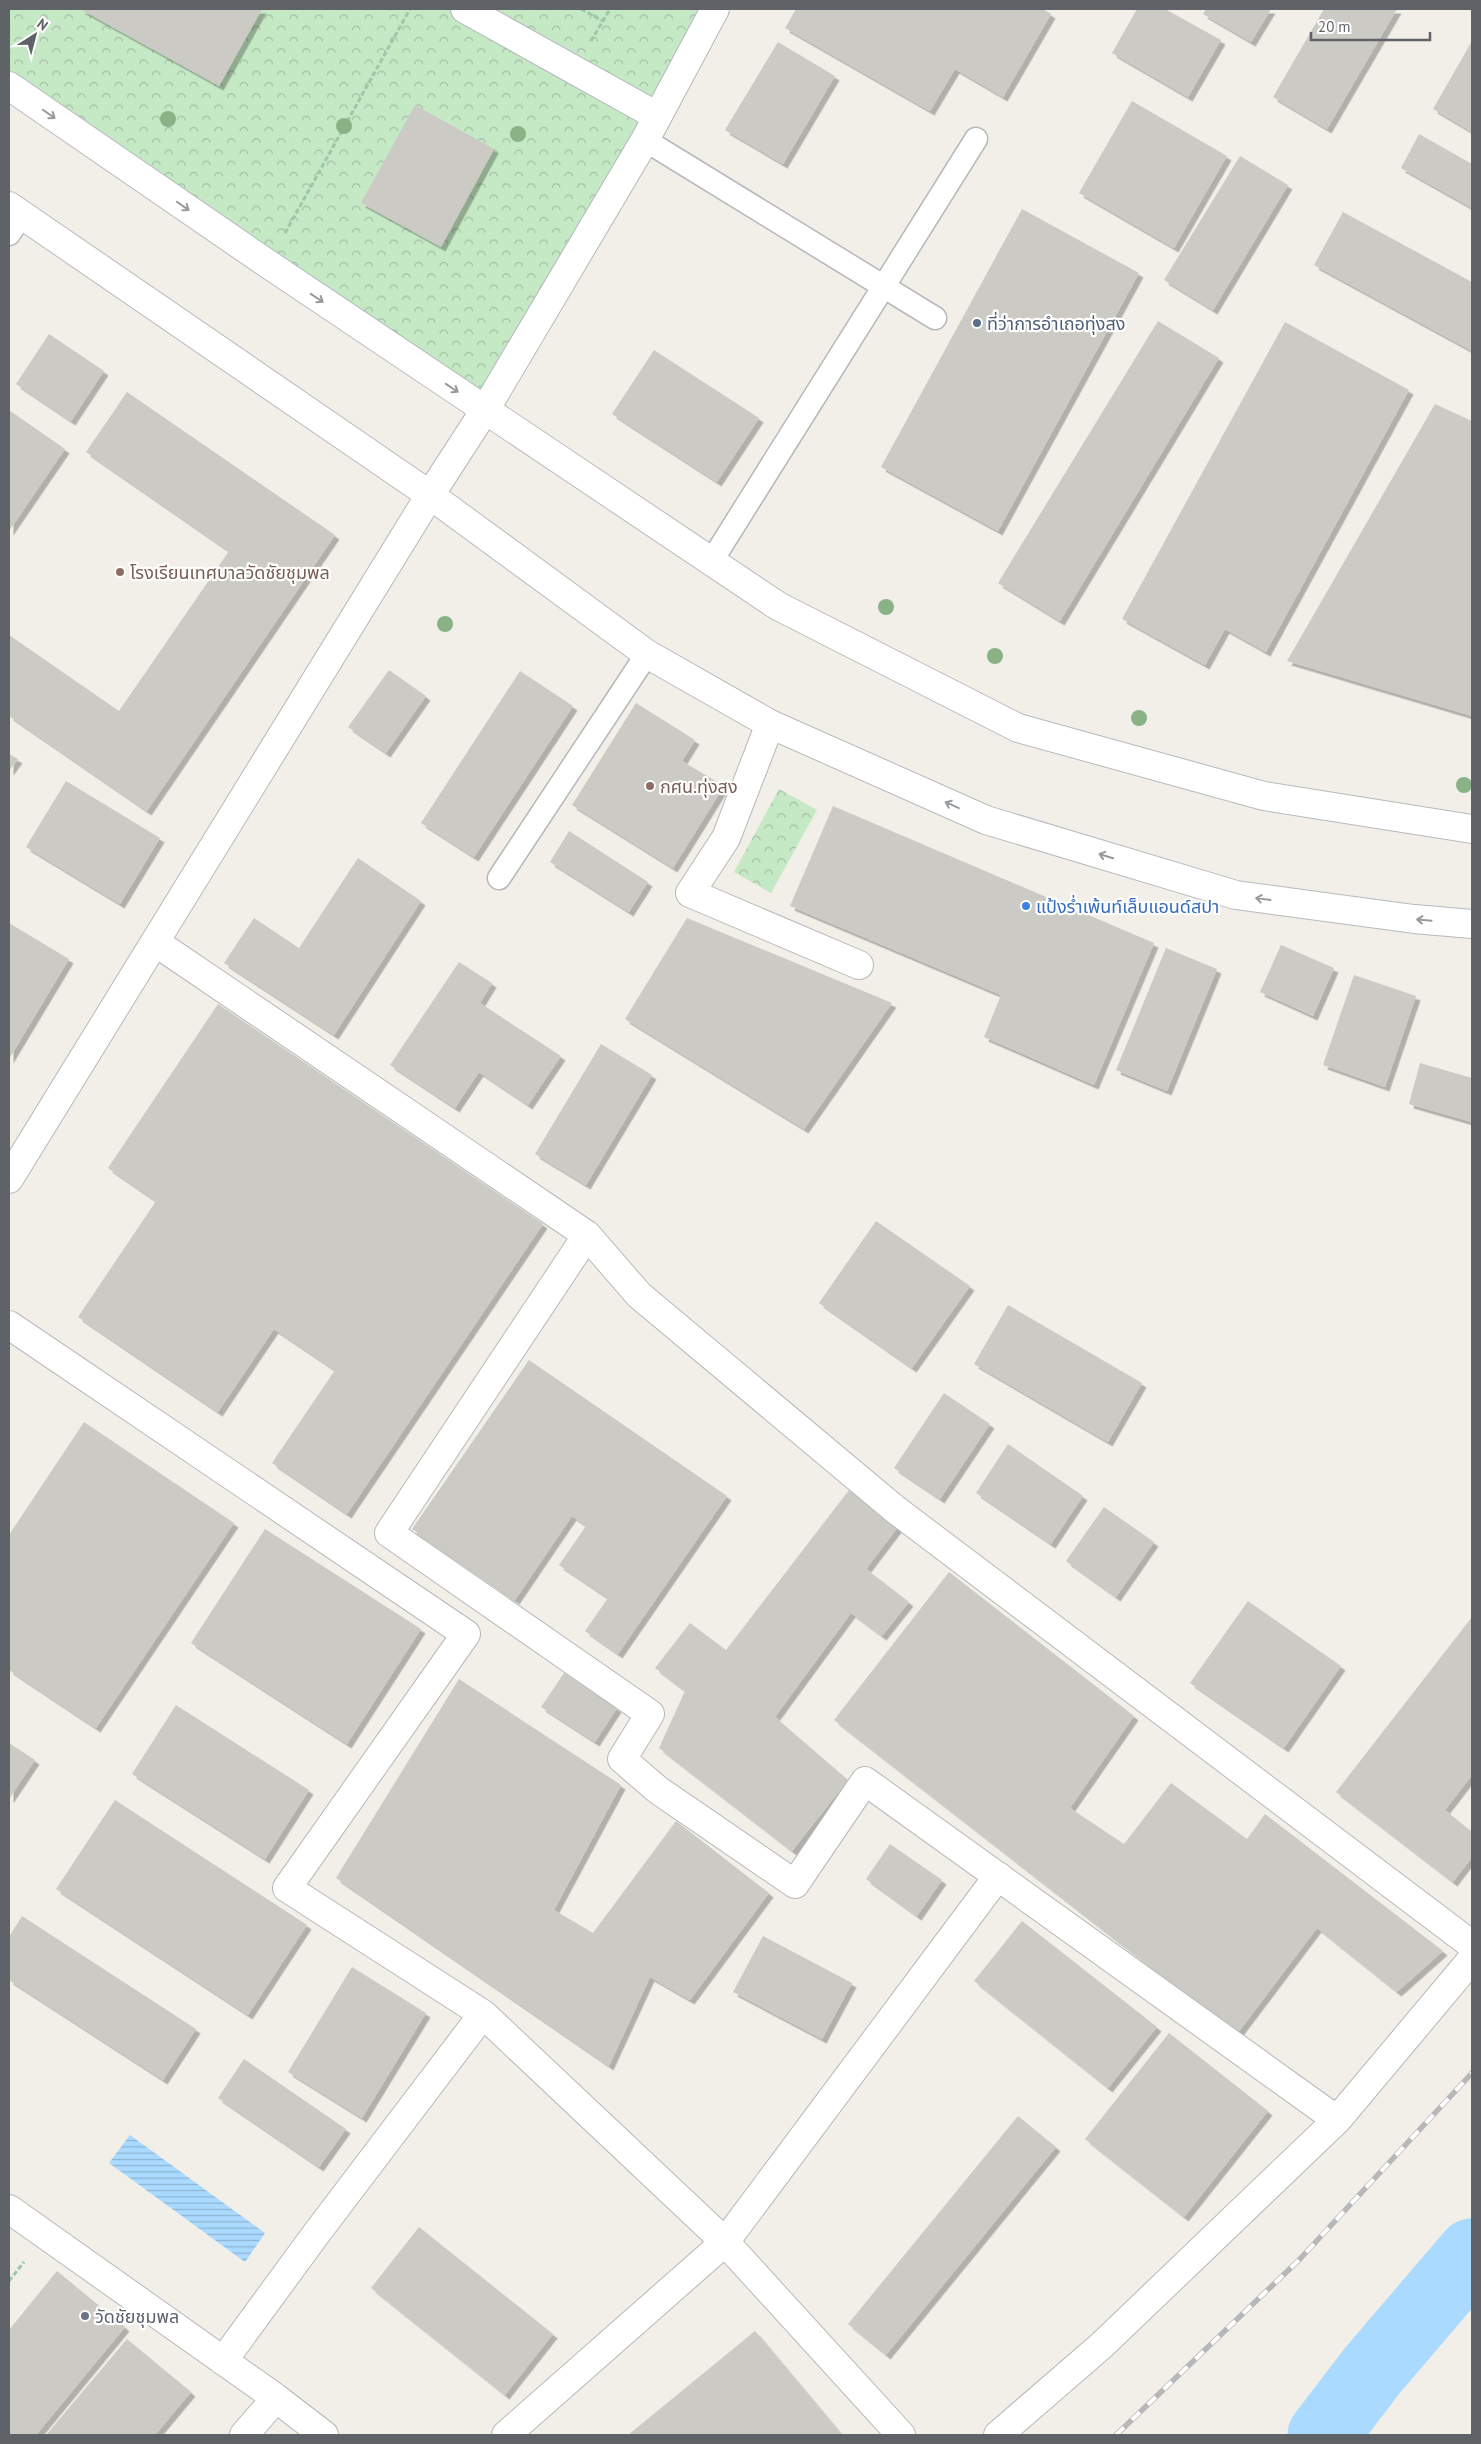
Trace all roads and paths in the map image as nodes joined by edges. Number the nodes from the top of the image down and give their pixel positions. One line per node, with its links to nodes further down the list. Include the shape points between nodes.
1 (410, 9): 11 (path)
2 (464, 9): 7 (street)
3 (582, 9): 5 (path)
4 (715, 9): 7 (street)
5 (603, 21)
6 (9, 86): 11 (street, one-way to 11)
7 (656, 116): 9 (street)
8 (976, 139): 12 (lane)
9 (645, 140): 12 (lane); 14 (street)
10 (13, 218): 15 (street)
11 (268, 264): 14 (street, one-way to 14)
12 (884, 286): 13 (lane); 16 (lane)
13 (935, 318)
14 (485, 410): 15 (street); 16 (street)
15 (430, 495): 17 (street); 22 (street)
16 (711, 562): 19 (street, via 778,606 1018,728 1264,796)
17 (647, 654): 18 (street); 20 (lane)
18 (770, 724): 21 (street, one-way to 18, via 1236,895 986,820); 23 (street, via 726,838 690,893)
19 (1472, 829)
20 (499, 878)
21 (1472, 924)
22 (155, 942): 24 (street); 25 (street)
23 (859, 965)
24 (9, 1179)
25 (587, 1235): 27 (street, via 389,1532 650,1714 622,1759 658,1790 795,1884 865,1781); 28 (street, via 639,1295 896,1510)
26 (9, 1325): 30 (street, via 466,1634 287,1888)
27 (998, 1876): 31 (street); 33 (street)
28 (1472, 1945)
29 (1472, 1960): 31 (street)
30 (483, 2014): 33 (street); 34 (street)
31 (1337, 2120): 40 (street, via 1102,2346)
32 (9, 2209): 34 (street)
33 (725, 2242): 38 (street); 39 (street)
34 (223, 2361): 35 (street)
35 (276, 2398): 36 (street); 37 (street)
36 (244, 2435)
37 (324, 2435)
38 (506, 2435)
39 (901, 2435)
40 (998, 2435)

